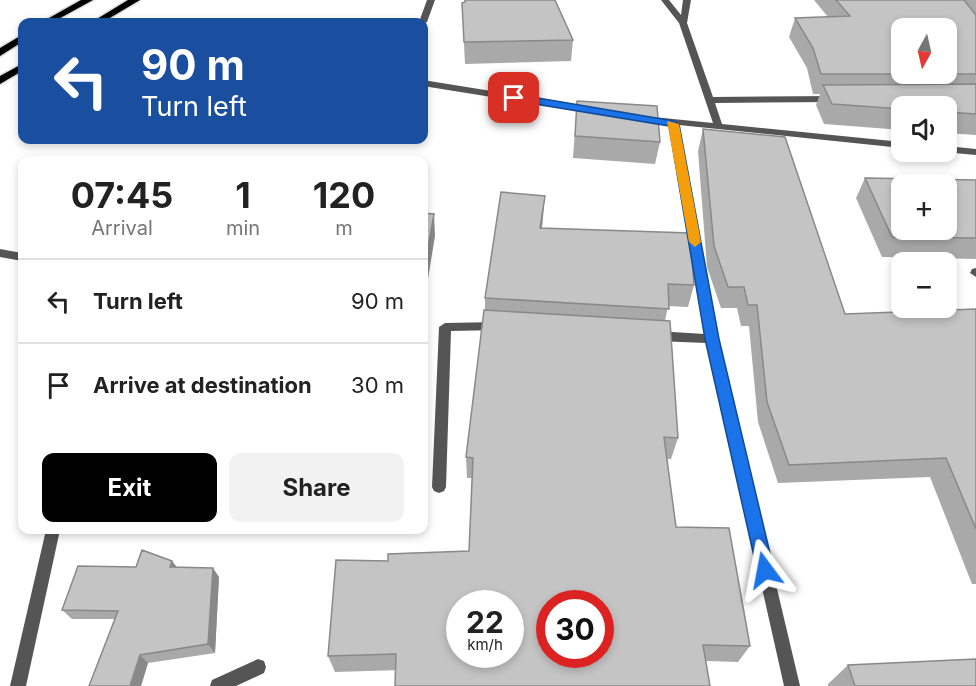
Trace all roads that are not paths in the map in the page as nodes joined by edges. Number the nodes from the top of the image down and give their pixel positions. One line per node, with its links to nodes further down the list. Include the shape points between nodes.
1 (88, 0): 6 (main road)
2 (135, 0): 7 (main road)
3 (431, 0): 8 (street)
4 (665, 0): 9 (street)
5 (687, 0): 9 (street)
6 (54, 18)
7 (104, 18)
8 (424, 18)
9 (683, 23): 16 (street)
10 (18, 41): 11 (main road)
11 (0, 53)
12 (18, 70): 13 (main road)
13 (0, 81)
14 (428, 84): 17 (street)
15 (849, 99): 16 (street)
16 (711, 100): 20 (street)
17 (606, 112)
18 (628, 116): 19 (street)
19 (674, 124): 20 (street); 28 (street)
20 (718, 126): 21 (street)
21 (891, 144)
22 (957, 150): 23 (street)
23 (976, 152)
24 (0, 253): 25 (street)
25 (18, 256)
26 (509, 326): 29 (street, via 445,327)
27 (648, 336): 28 (street)
28 (712, 339): 34 (street)
29 (439, 487)
30 (52, 534): 32 (street)
31 (258, 667): 33 (street)
32 (18, 686)
33 (218, 686)
34 (792, 686)

